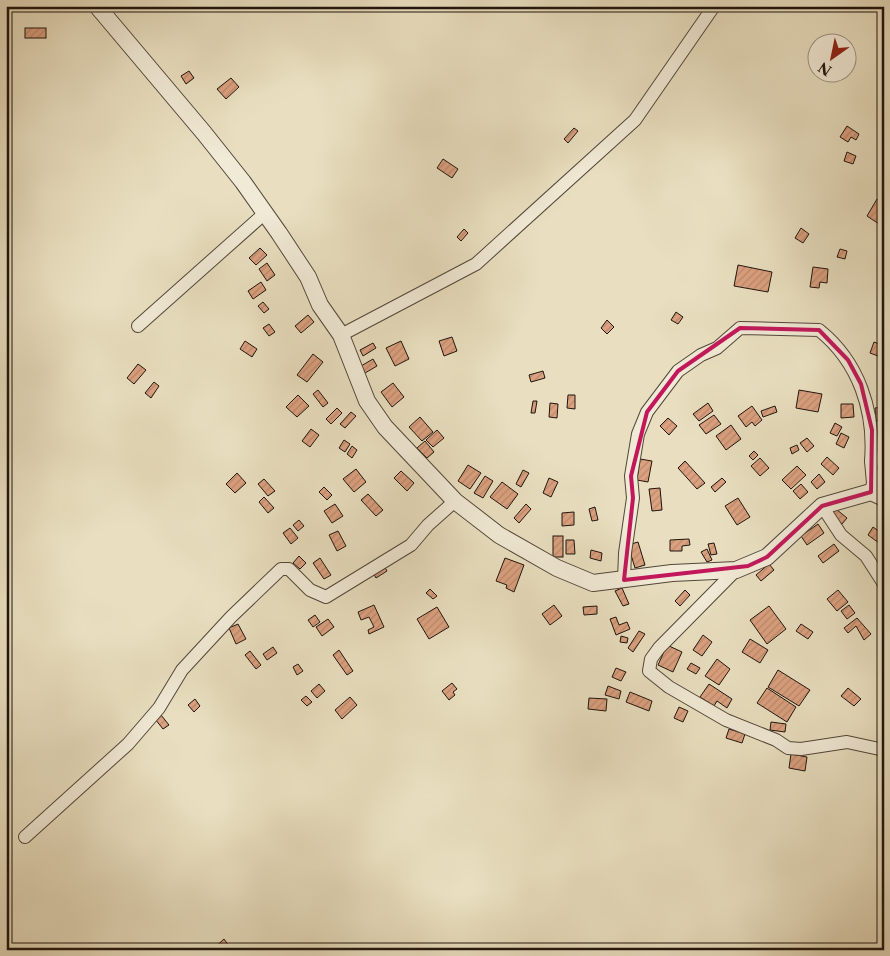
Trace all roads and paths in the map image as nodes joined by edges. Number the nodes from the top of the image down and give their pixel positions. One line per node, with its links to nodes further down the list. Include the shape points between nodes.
1 (97, 6): 3 (street, via 204,133)
2 (714, 6): 5 (street, via 635,120 476,264)
3 (265, 213): 4 (street); 5 (street, via 308,277 320,305)
4 (138, 326)
5 (341, 335): 9 (street, via 368,401 385,427)
6 (884, 457): 7 (street)
7 (870, 461): 8 (street); 12 (street, via 872,430 861,384 848,360 829,338 812,329 740,328 717,348 678,372 646,412 638,434 631,476 633,498)
8 (878, 495): 10 (street)
9 (454, 501): 12 (street, via 500,535 557,568 593,583); 15 (street, via 412,545 326,597 310,590 289,569 281,569 182,670 159,708 128,744)
10 (822, 506): 11 (street, via 768,557); 13 (street, via 841,535 866,556)
11 (736, 570): 12 (street, via 672,573); 14 (street, via 659,648 651,659 649,671 669,687 726,720 788,748 847,742)
12 (624, 580)
13 (884, 584)
14 (884, 750)
15 (25, 837)

